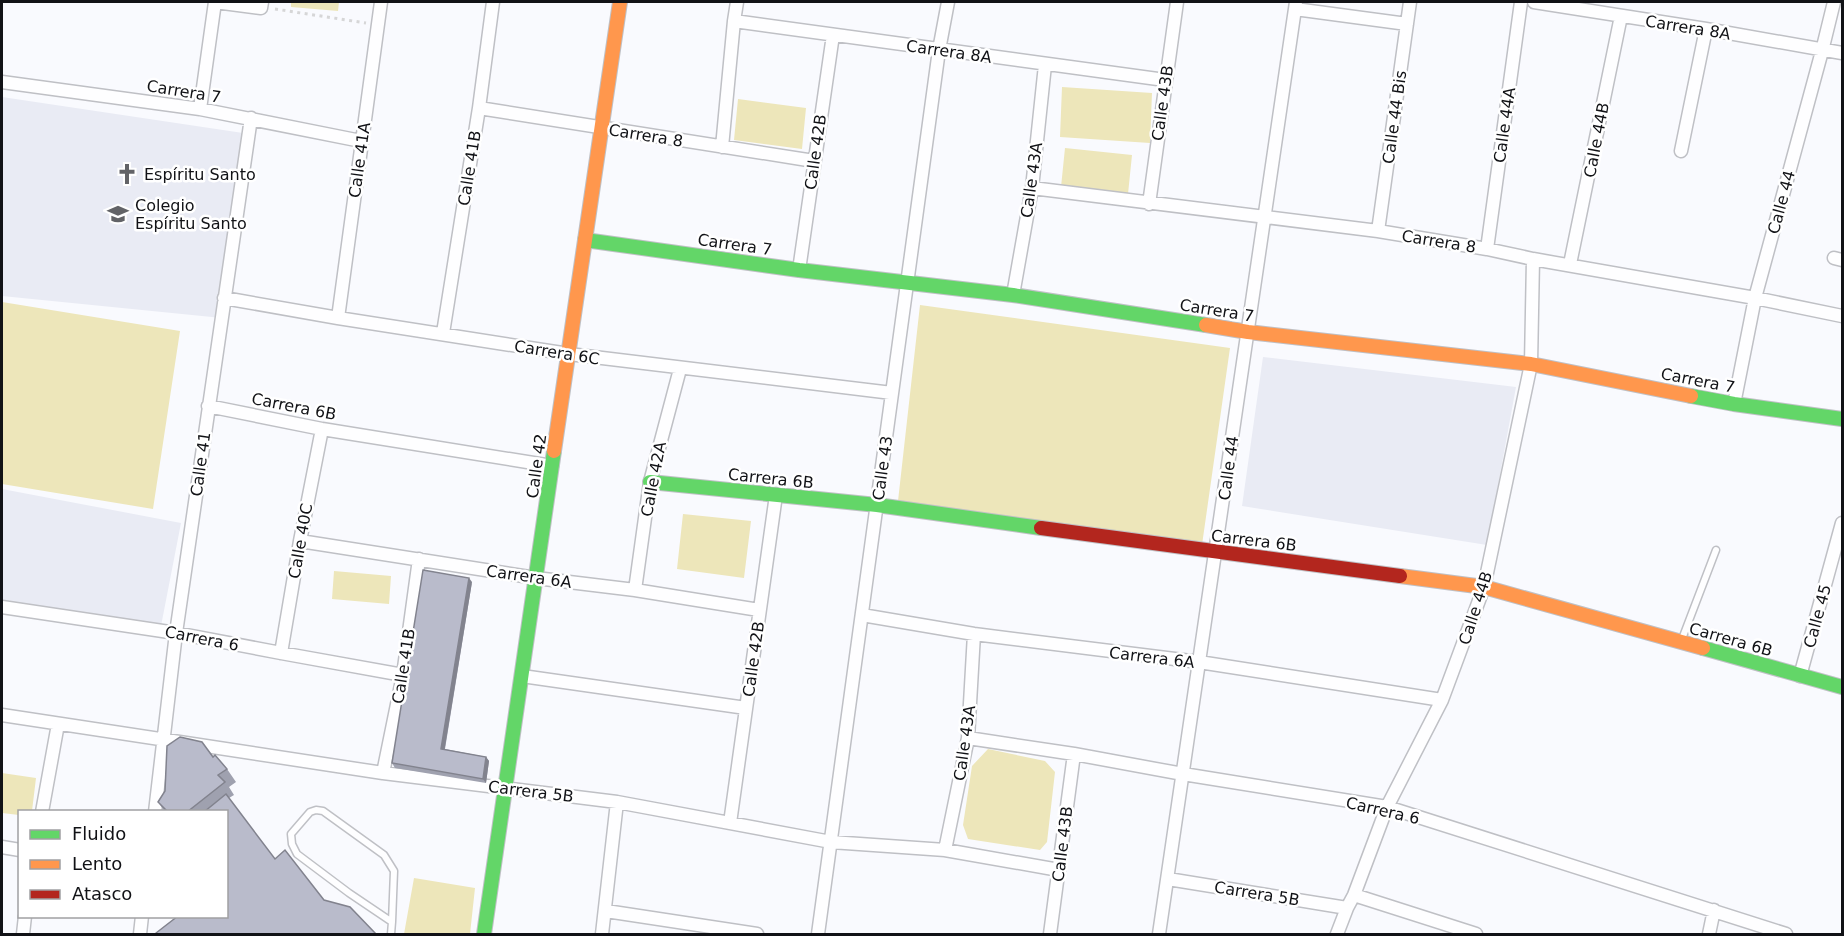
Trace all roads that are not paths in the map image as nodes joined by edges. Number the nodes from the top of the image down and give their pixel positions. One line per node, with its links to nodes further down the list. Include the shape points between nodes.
1 (215, 2): 12 (street); 26 (street)
2 (381, 2): 29 (street, Calle 41A)
3 (493, 2): 25 (street, Calle 41B)
4 (620, 2): 28 (street, Calle 42)
5 (737, 2): 15 (street)
6 (948, 2): 19 (street, Calle 43)
7 (1177, 2): 23 (street, Calle 43B)
8 (1410, 2): 16 (street, Calle 44 Bis)
9 (1521, 2): 38 (street, Calle 44A)
10 (1534, 2): 14 (street, Carrera 8A)
11 (1834, 2): 20 (street, Calle 44)
12 (262, 4)
13 (1295, 5): 16 (street); 35 (street, Calle 44)
14 (1621, 16): 17 (street, Carrera 8A); 40 (street, Calle 44B)
15 (734, 21): 18 (street, Carrera 8A); 30 (street)
16 (1407, 24): 36 (street, Calle 44 Bis)
17 (1706, 29): 20 (street, Carrera 8A); 31 (street)
18 (833, 35): 19 (street, Carrera 8A); 32 (street, Calle 42B)
19 (939, 50): 22 (street, Carrera 8A); 42 (street, Calle 43)
20 (1822, 51): 21 (street, Carrera 8A); 45 (street, Calle 44)
21 (1842, 53)
22 (1045, 65): 23 (street, Carrera 8A); 33 (street, Calle 43A)
23 (1165, 80): 34 (street, Calle 43B)
24 (2, 82): 26 (street, Carrera 7)
25 (479, 108): 28 (street, Carrera 8); 49 (street, Calle 41B)
26 (200, 109): 27 (street, Carrera 7)
27 (251, 118): 29 (street, Carrera 7); 44 (street, Calle 41)
28 (602, 128): 30 (street, Carrera 8); 37 (street, Calle 42)
29 (361, 141): 47 (street, Calle 41A)
30 (722, 147): 32 (street, Carrera 8)
31 (1681, 151)
32 (814, 161): 41 (street, Calle 42B)
33 (1032, 188): 34 (street, Carrera 8); 43 (street, Calle 43A)
34 (1149, 204): 35 (street, Carrera 8)
35 (1264, 218): 36 (street, Carrera 8); 48 (street, Calle 44)
36 (1378, 231): 38 (street, Carrera 8)
37 (585, 240): 41 (street, Carrera 7); 50 (street, Calle 42)
38 (1488, 249): 39 (street, Carrera 8)
39 (1533, 259): 40 (street, Carrera 8); 51 (street, Calle 44B)
40 (1570, 264): 45 (street, Carrera 8)
41 (799, 270): 42 (street, Carrera 7)
42 (907, 283): 43 (street, Carrera 7); 53 (street, Calle 43)
43 (1013, 295): 48 (street, Carrera 7)
44 (224, 298): 47 (street, Carrera 6C); 55 (street, Calle 41)
45 (1755, 298): 46 (street, Carrera 8); 54 (street, Calle 44)
46 (1842, 316)
47 (338, 318): 49 (street, Carrera 6C)
48 (1248, 332): 51 (street, Carrera 7); 65 (street, Calle 44)
49 (443, 333): 50 (street, Carrera 6C)
50 (569, 354): 52 (street, Carrera 6C); 58 (street, Calle 42)
51 (1531, 363): 54 (street, Carrera 7); 68 (street, Calle 44B)
52 (680, 369): 53 (street, Carrera 6C); 59 (street, Calle 42A)
53 (892, 393): 61 (street, Calle 43)
54 (1734, 404): 56 (street, Carrera 7)
55 (208, 406): 57 (street, Carrera 6B); 73 (street, Calle 41)
56 (1842, 419)
57 (322, 429): 58 (street, Carrera 6B); 63 (street, Calle 40C)
58 (552, 466): 67 (street, Calle 42)
59 (650, 482): 60 (street, Carrera 6B); 69 (street, Calle 42A)
60 (776, 495): 61 (street, Carrera 6B); 71 (street, Calle 42B)
61 (877, 505): 65 (street, Carrera 6B); 72 (street, Calle 43)
62 (1842, 523): 80 (street, Calle 45)
63 (300, 541): 66 (street, Carrera 6A); 76 (street, Calle 40C)
64 (1716, 550): 75 (lane)
65 (1215, 552): 68 (street, Carrera 6B); 77 (street, Calle 44)
66 (419, 559): 67 (street, Carrera 6A); 78 (street, Calle 41B)
67 (536, 578): 69 (street, Carrera 6A); 79 (street, Calle 42)
68 (1484, 587): 75 (street, Carrera 6B); 82 (street, Calle 44B)
69 (635, 590): 71 (street, Carrera 6A)
70 (2, 607): 73 (street, Carrera 6)
71 (759, 610): 83 (street, Calle 42B)
72 (862, 615): 74 (street, Carrera 6A); 97 (street, Calle 43)
73 (176, 633): 76 (street, Carrera 6); 87 (street, Calle 41)
74 (974, 634): 77 (street, Carrera 6A); 86 (street, Calle 43A)
75 (1681, 642): 80 (street, Carrera 6B)
76 (281, 653): 78 (street, Carrera 6)
77 (1199, 662): 82 (street, Carrera 6A); 90 (street, Calle 44)
78 (403, 675): 89 (street, Calle 41B)
79 (522, 676): 83 (street); 91 (street, Calle 42)
80 (1800, 676): 81 (street, Carrera 6B)
81 (1842, 687)
82 (1442, 700): 93 (street, Calle 44B)
83 (746, 708): 96 (street, Calle 42B)
84 (2, 715): 85 (street, Carrera 5B)
85 (58, 724): 87 (street, Carrera 5B); 94 (street)
86 (968, 738): 88 (street, Carrera 6); 100 (street, Calle 43A)
87 (165, 740): 89 (street, Carrera 5B); 95 (street, Calle 41)
88 (1074, 754): 90 (street, Carrera 6); 101 (street, Calle 43B)
89 (383, 773): 91 (street, Carrera 5B)
90 (1183, 774): 93 (street, Carrera 6); 102 (street, Calle 44)
91 (505, 788): 92 (street, Carrera 5B); 113 (street, Calle 42)
92 (617, 802): 96 (street, Carrera 5B); 106 (street)
93 (1387, 807): 103 (street, Calle 44B); 105 (street, Carrera 6)
94 (42, 810)
95 (156, 810)
96 (730, 823): 97 (street, Carrera 5B)
97 (831, 842): 100 (street, Carrera 5B); 116 (street, Calle 43)
98 (2, 847): 99 (street)
99 (18, 850)
100 (945, 850): 101 (street, Carrera 5B)
101 (1059, 870): 117 (street, Calle 43B)
102 (1168, 879): 104 (street, Carrera 5B); 118 (street, Calle 44)
103 (1354, 895): 104 (street, Calle 44B); 120 (street)
104 (1347, 908): 119 (street, Calle 44B)
105 (1714, 910): 121 (street); 122 (street, Carrera 6)
106 (606, 911): 114 (street); 115 (street)
107 (25, 918): 110 (street)
108 (142, 918): 111 (street)
109 (392, 922): 109 (lane, via 297,854 291,834 310,812 323,811 384,855 394,871); 112 (lane)
110 (23, 934)
111 (140, 934)
112 (391, 934)
113 (484, 934)
114 (602, 934)
115 (757, 934)
116 (818, 934)
117 (1050, 934)
118 (1160, 934)
119 (1336, 934)
120 (1476, 934)
121 (1708, 934)
122 (1786, 934)

